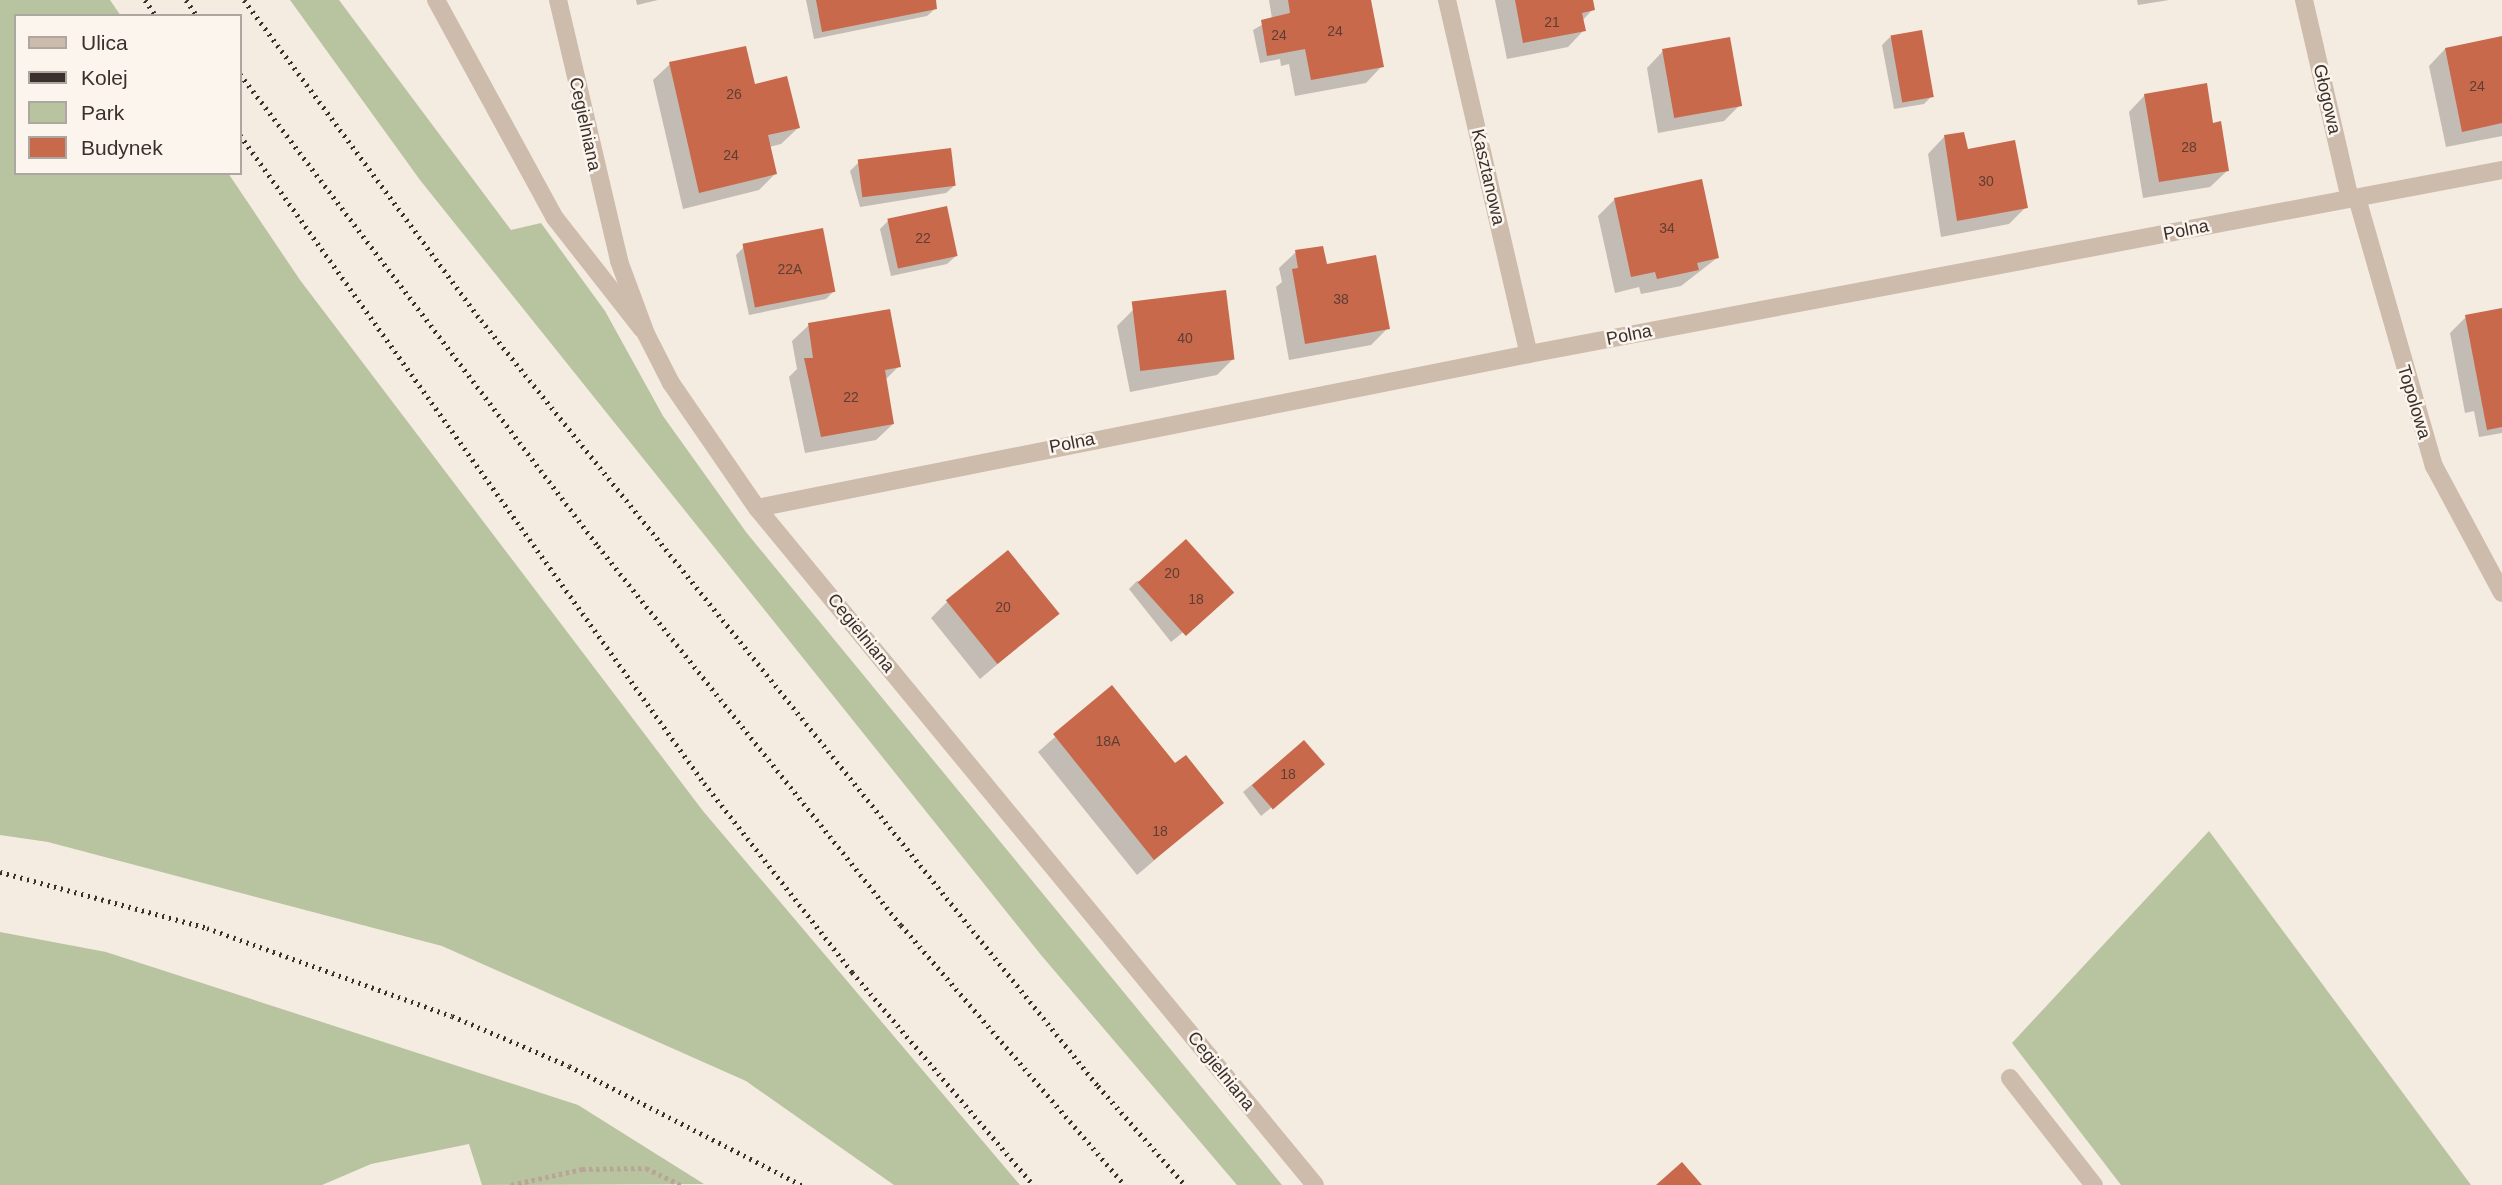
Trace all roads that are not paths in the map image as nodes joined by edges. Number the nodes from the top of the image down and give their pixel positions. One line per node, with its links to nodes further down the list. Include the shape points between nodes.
1 (436, 0): 7 (street, via 555,218)
2 (558, 0): 7 (street, Cegielniana, via 603,203)
3 (1447, 0): 8 (street, Kasztanowa)
4 (2304, 0): 6 (street, Głogowa)
5 (2502, 170): 6 (street, Polna)
6 (2354, 198): 8 (street, Polna); 10 (street, Topolowa, via 2434,466)
7 (646, 334): 9 (street, Cegielniana, via 671,383)
8 (1529, 354): 9 (street, Polna)
9 (757, 508): 12 (street, Cegielniana)
10 (2502, 593)
11 (2010, 1078): 13 (street)
12 (1315, 1185)
13 (2094, 1185)

